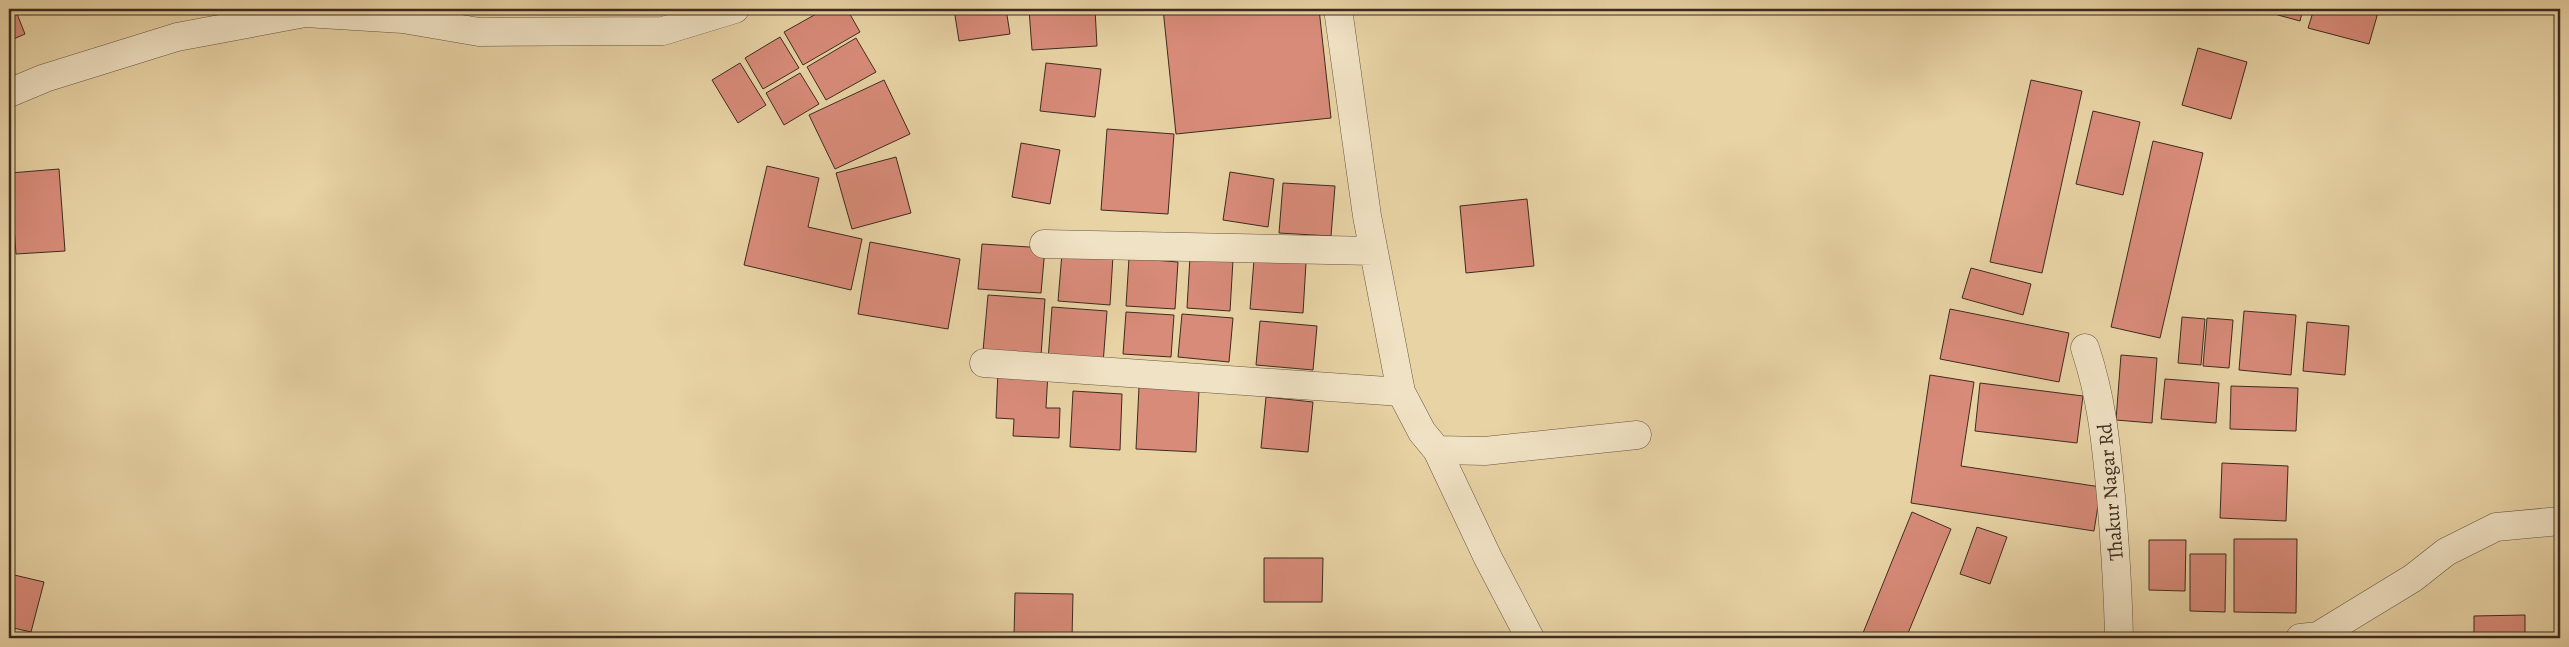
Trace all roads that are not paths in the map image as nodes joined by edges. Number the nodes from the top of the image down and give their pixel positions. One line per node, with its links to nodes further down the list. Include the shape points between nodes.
1 (735, 9): 3 (street, via 662,31 478,32 403,19 305,13 177,37)
2 (1338, 9): 5 (street)
3 (9, 92)
4 (1044, 244): 5 (street)
5 (1374, 251): 8 (street)
6 (2085, 348): 13 (street, Thakur Nagar Rd, via 2098,386 2103,418 2118,578)
7 (984, 363): 8 (street)
8 (1401, 392): 10 (street, via 1422,432)
9 (1637, 434): 10 (street, via 1485,451)
10 (1437, 450): 12 (street)
11 (2560, 522): 14 (street, via 2496,527 2446,552 2413,578)
12 (1530, 638)
13 (2119, 638)
14 (2312, 638)

